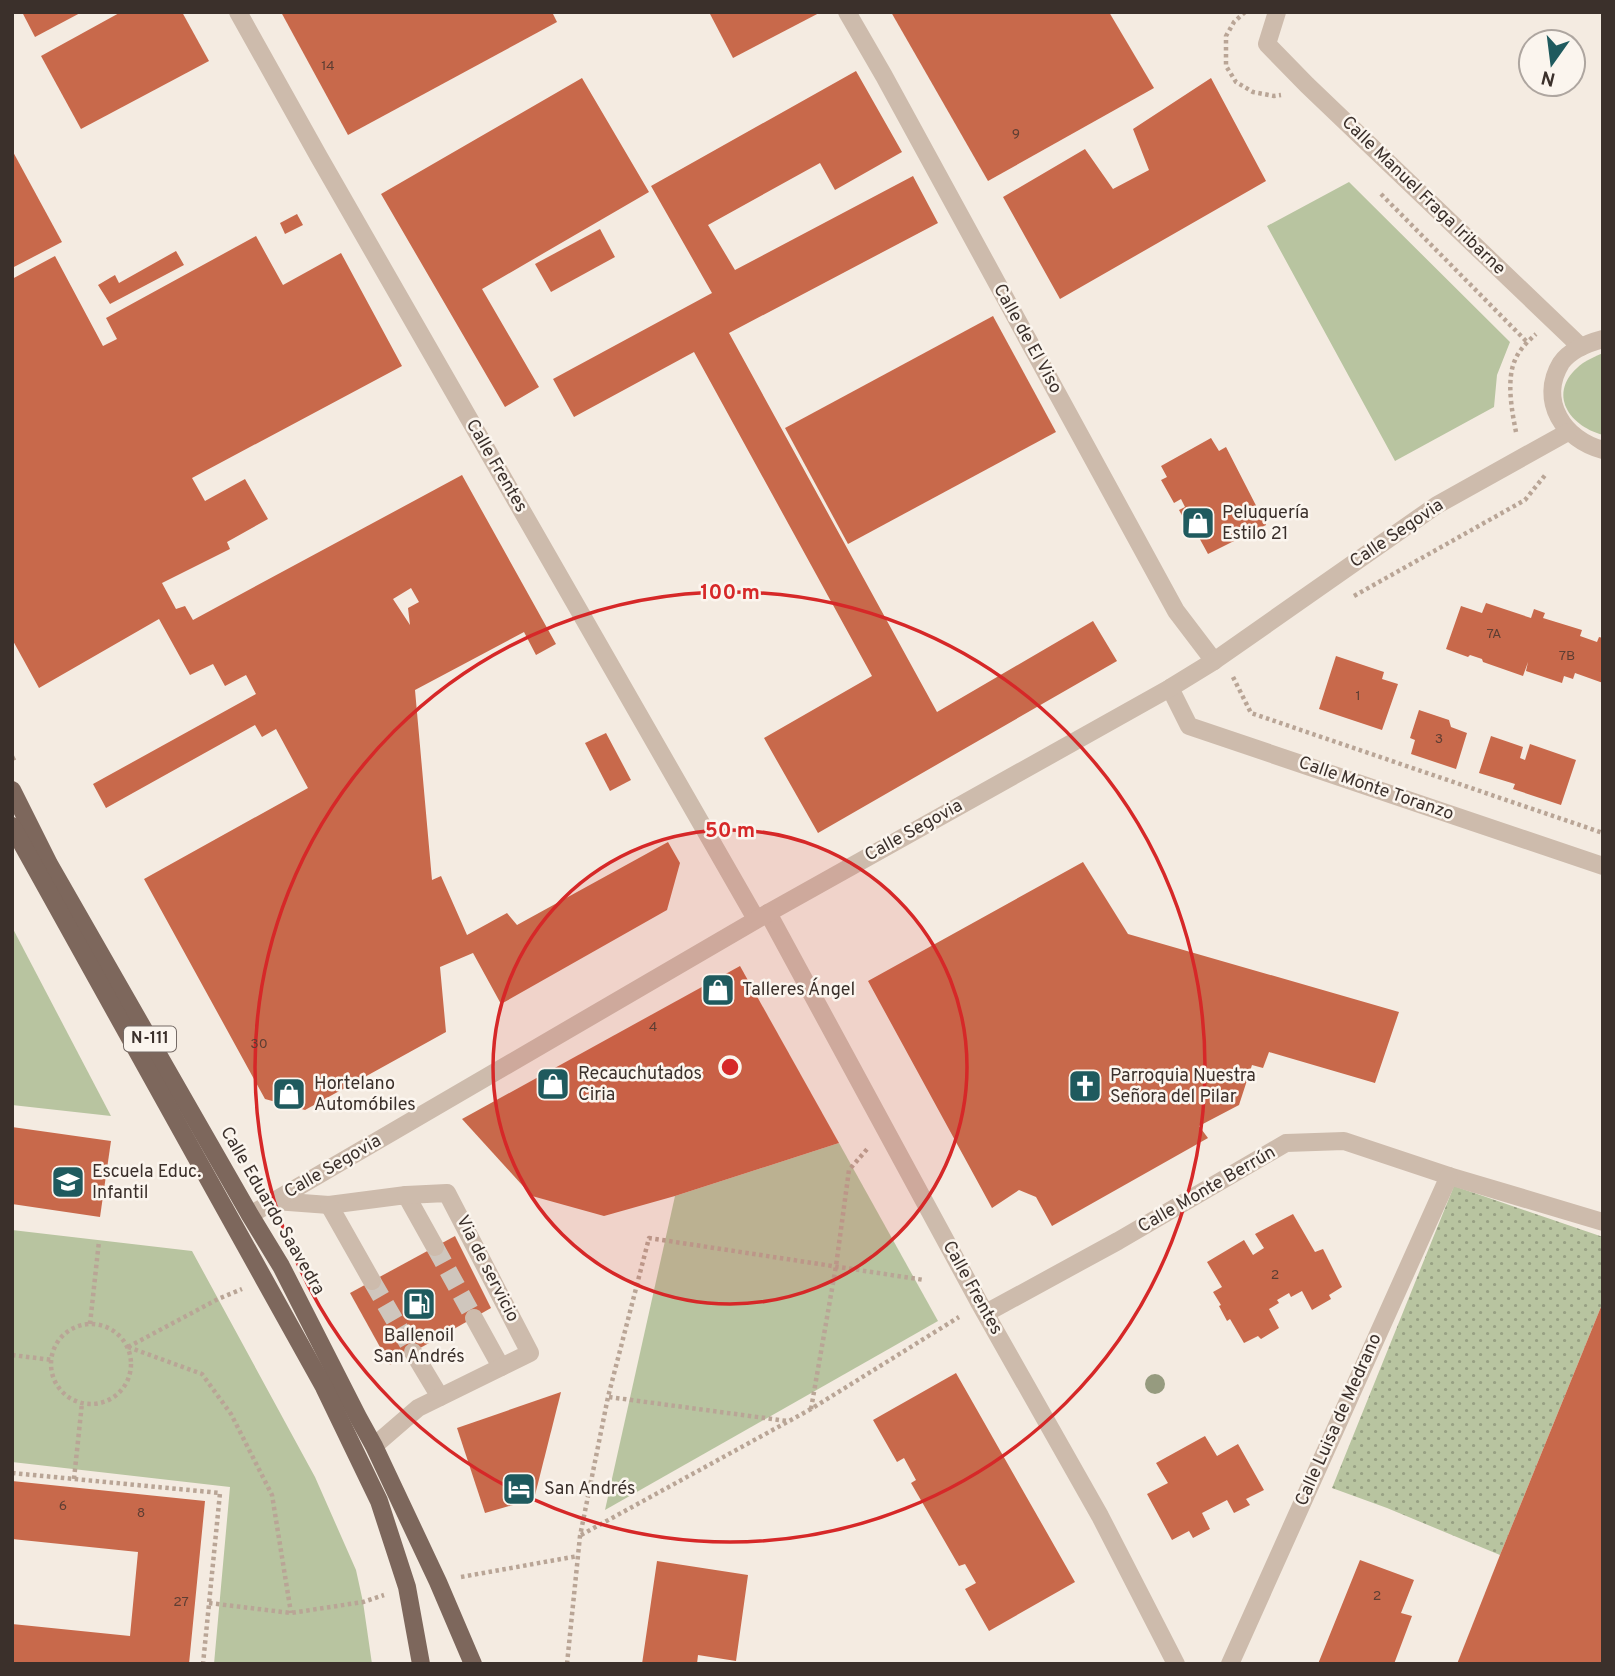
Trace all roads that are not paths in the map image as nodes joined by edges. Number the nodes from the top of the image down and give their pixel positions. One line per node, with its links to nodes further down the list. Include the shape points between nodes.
1 (238, 12): 13 (street, Calle Frentes)
2 (847, 12): 8 (street, Calle de El Viso, via 1176,611)
3 (1277, 12): 5 (street, Calle Manuel Fraga Iribarne, via 1267,44)
4 (1603, 339): 5 (street)
5 (1581, 347): 6 (street, via 1562,361 1552,385 1554,410)
6 (1568, 432): 7 (street); 8 (street, Calle Segovia, via 1437,505)
7 (1603, 450)
8 (1221, 664): 9 (street, Calle Segovia)
9 (1170, 688): 12 (street, Calle Monte Toranzo, via 1189,726); 13 (street, Calle Segovia)
10 (12, 790): 18 (main road, Calle Eduardo Saavedra / N-111, via 49,864)
11 (12, 826): 28 (main road, via 324,1387 379,1501 407,1587)
12 (1603, 866)
13 (762, 916): 16 (street, Calle Segovia); 22 (street, Calle Frentes)
14 (1449, 1177): 19 (street, Calle Monte Berrún); 22 (street, Calle Monte Berrún, via 1345,1141 1286,1143 1118,1241); 31 (street, Calle Luisa de Medrano)
15 (406, 1195): 17 (street, Via de servicio); 20 (street, Via de servicio); 25 (street, Via de servicio, via 447,1193 530,1353)
16 (275, 1201): 17 (street, Via de servicio); 18 (street, Calle Segovia)
17 (329, 1205): 21 (street)
18 (250, 1215): 27 (main road, Calle Eduardo Saavedra / N-111, via 282,1266)
19 (1603, 1222)
20 (435, 1247)
21 (372, 1281)
22 (983, 1309): 30 (street, Calle Frentes, via 1100,1516)
23 (474, 1318): 25 (street, Via de servicio)
24 (413, 1352): 26 (street)
25 (501, 1367): 26 (street, Via de servicio)
26 (440, 1397): 27 (street, Via de servicio, via 418,1408)
27 (374, 1446): 29 (main road, Calle Eduardo Saavedra)
28 (421, 1664)
29 (473, 1664)
30 (1176, 1664)
31 (1230, 1664)

